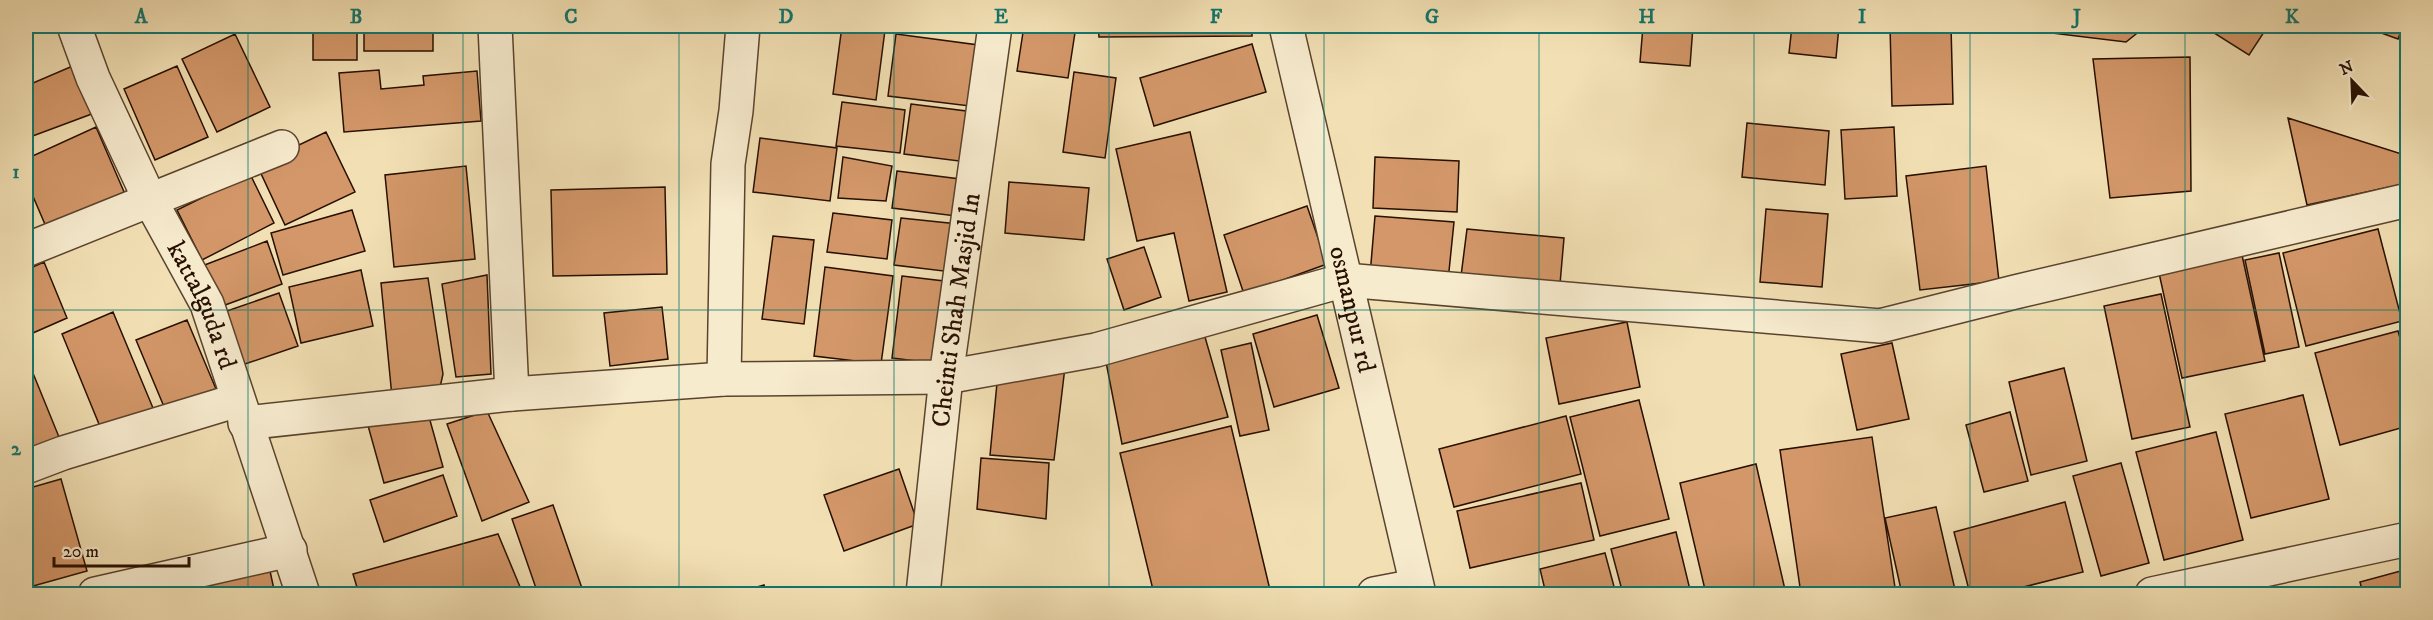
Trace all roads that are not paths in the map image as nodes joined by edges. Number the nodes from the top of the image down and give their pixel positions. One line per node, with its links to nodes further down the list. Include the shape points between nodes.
1 (74, 26): 7 (street, kattalguda rd, via 93,78)
2 (495, 26): 13 (street)
3 (743, 26): 12 (street, via 728,164)
4 (995, 26): 11 (street, Cheinti Shah Masjid ln)
5 (1286, 26): 10 (street, osmanpur rd)
6 (282, 147): 7 (street)
7 (150, 200): 9 (street); 14 (street, kattalguda rd, via 207,304)
8 (2408, 200): 10 (street, via 1880,326)
9 (26, 250)
10 (1345, 280): 11 (street, via 1096,350); 18 (street, osmanpur rd)
11 (946, 377): 12 (street); 21 (street, Cheinti Shah Masjid ln)
12 (724, 380): 13 (street)
13 (512, 394): 14 (street)
14 (242, 412): 15 (street, via 63,453); 17 (street, kattalguda rd)
15 (26, 467)
16 (2408, 539): 23 (street)
17 (290, 550): 19 (street); 20 (street, kattalguda rd)
18 (1417, 590): 22 (street)
19 (96, 594)
20 (303, 594)
21 (923, 594)
22 (1374, 594)
23 (2152, 594)

